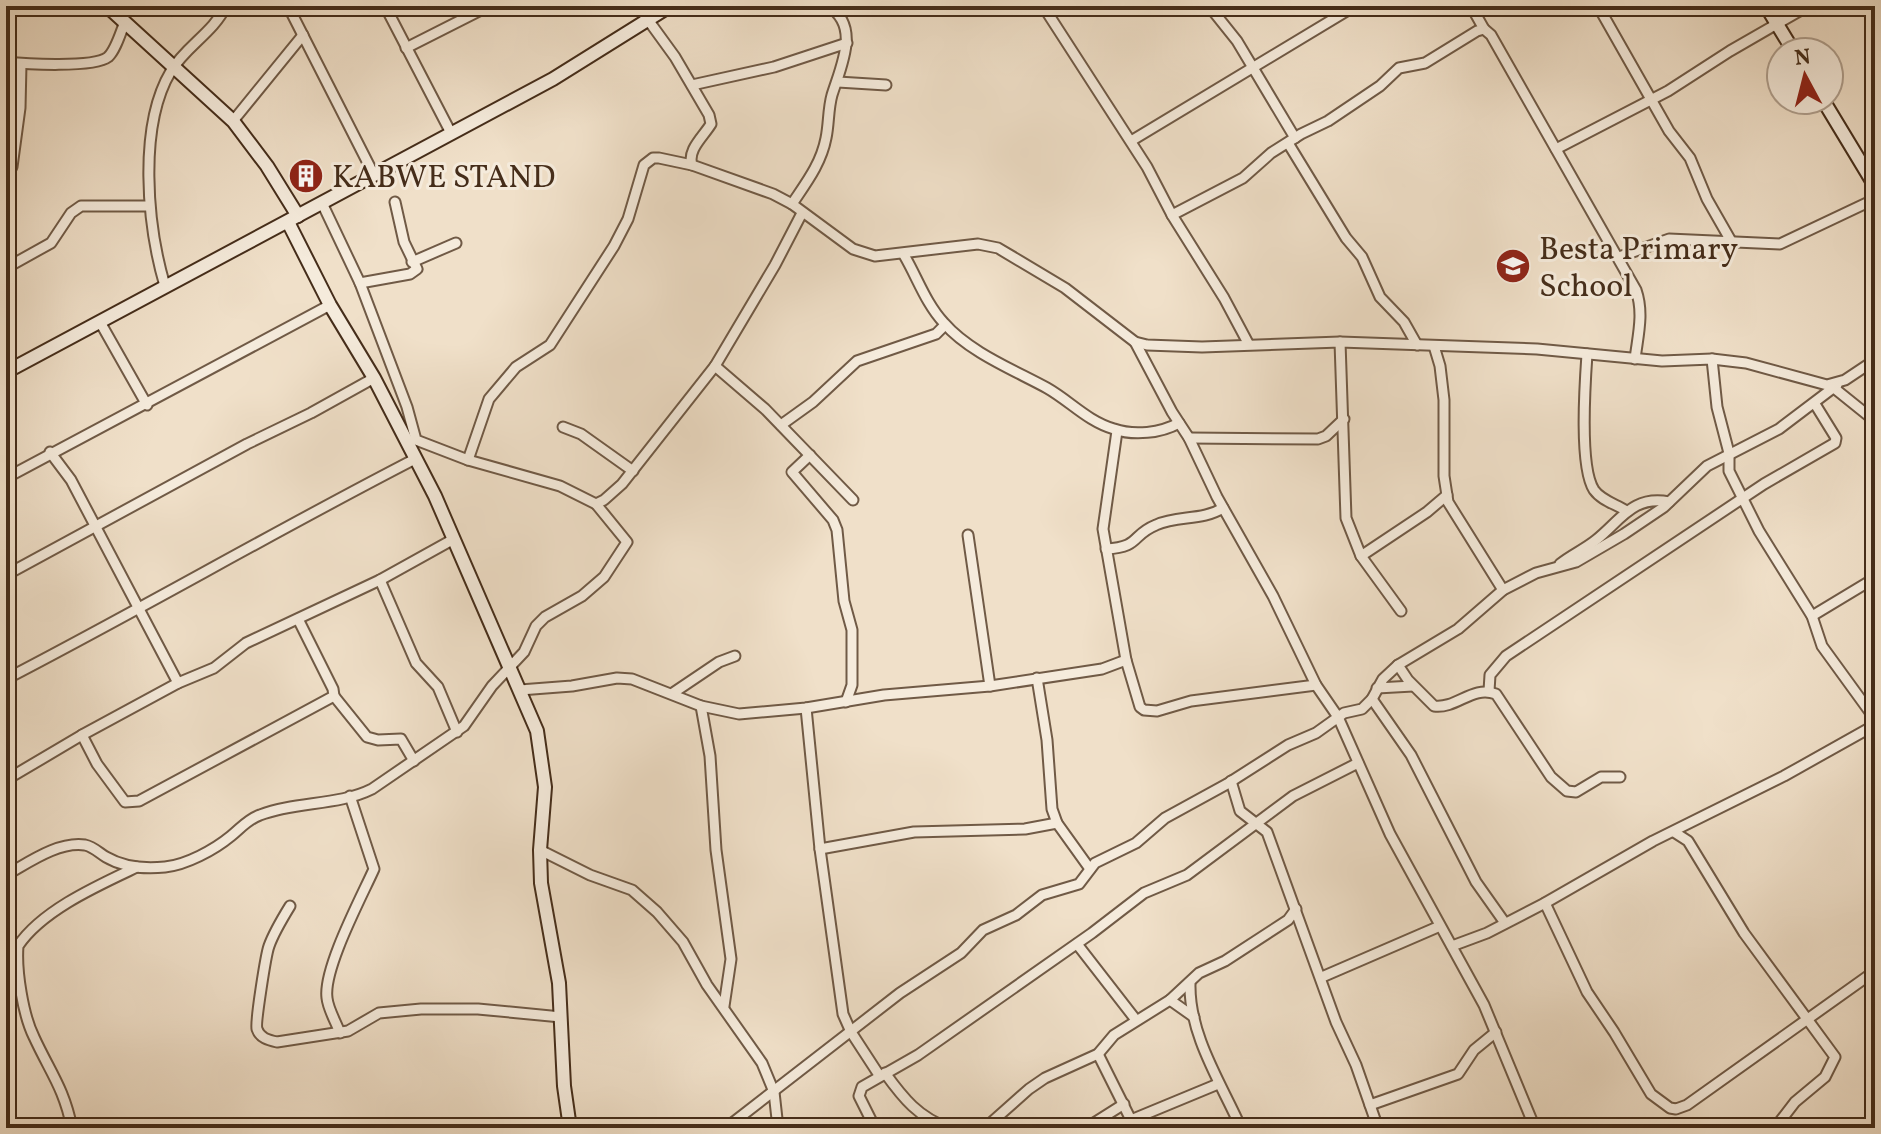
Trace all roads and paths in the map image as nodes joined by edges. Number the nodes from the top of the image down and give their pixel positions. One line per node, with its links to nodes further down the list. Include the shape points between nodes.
1 (107, 6): 17 (street)
2 (226, 6): 26 (street, via 210,31)
3 (288, 6): 20 (street)
4 (385, 6): 23 (street)
5 (488, 6): 23 (street)
6 (638, 6): 16 (street)
7 (670, 6): 16 (street)
8 (1043, 6): 36 (street)
9 (1209, 6): 27 (street)
10 (1355, 6): 27 (street)
11 (1471, 6): 19 (street)
12 (1598, 6): 31 (street)
13 (1766, 6): 18 (street)
14 (1808, 6): 18 (street)
15 (836, 8): 22 (street)
16 (647, 19): 29 (street); 34 (street, via 553,79)
17 (125, 22): 25 (street, via 106,58); 26 (street)
18 (1778, 25): 21 (street); 31 (street)
19 (1484, 29): 35 (street, via 1425,63 1399,68 1328,121); 37 (street)
20 (303, 35): 33 (street); 39 (street)
21 (1785, 36)
22 (847, 43): 28 (street); 29 (street, via 774,67)
23 (406, 48): 34 (street)
24 (6, 62): 25 (street)
25 (21, 64): 40 (street, via 20,108 12,167)
26 (173, 68): 33 (street); 46 (street, via 155,104)
27 (1254, 69): 35 (street); 36 (street)
28 (838, 82): 30 (street); 45 (street, via 822,155)
29 (692, 85): 38 (street, via 711,124 692,151)
30 (886, 85)
31 (1651, 99): 37 (street); 50 (street, via 1695,167)
32 (1833, 116): 41 (street)
33 (233, 121): 49 (street, via 267,166)
34 (451, 133): 39 (street)
35 (1291, 140): 48 (street, via 1243,178); 64 (street, via 1362,257 1380,297)
36 (1131, 141): 48 (street)
37 (1556, 149): 53 (street)
38 (692, 165): 45 (street); 91 (street, via 659,158 644,165 614,246 550,345 516,367 489,399)
39 (373, 173): 44 (street)
40 (6, 175)
41 (1875, 186)
42 (1875, 199): 50 (street, via 1780,244)
43 (395, 202): 54 (street)
44 (322, 203): 49 (street); 56 (street)
45 (792, 204): 47 (street)
46 (149, 206): 55 (street, via 81,206 51,243); 57 (street)
47 (802, 213): 52 (street, via 853,249 875,256); 71 (street)
48 (1172, 215): 63 (street)
49 (293, 219): 57 (street); 58 (street)
50 (1731, 241): 53 (street, via 1669,239)
51 (456, 243): 54 (street)
52 (904, 255): 60 (street); 61 (street, via 978,244 998,248 1065,288)
53 (1619, 257): 68 (street, via 1641,304)
54 (412, 262): 56 (street, via 417,269 410,274)
55 (6, 268)
56 (360, 283): 91 (street, via 416,440)
57 (165, 286): 59 (street)
58 (330, 305): 74 (street); 77 (street)
59 (100, 322): 73 (street); 77 (street)
60 (945, 325): 81 (street, via 936,334 857,361); 83 (street, via 1007,369)
61 (1135, 342): 65 (street); 72 (street)
62 (1340, 342): 63 (street); 64 (street); 78 (street)
63 (1248, 343): 65 (street)
64 (1417, 345): 66 (street)
65 (1158, 346): 72 (street)
66 (1434, 346): 67 (street); 94 (street, via 1444,400)
67 (1587, 354): 68 (street); 100 (street, via 1584,428 1591,483 1596,494)
68 (1635, 359): 69 (street)
69 (1712, 359): 75 (street); 88 (street)
70 (1875, 360): 75 (street)
71 (715, 366): 81 (street); 92 (street)
72 (1149, 367): 80 (street)
73 (6, 372)
74 (374, 378): 90 (street); 101 (street)
75 (1836, 386): 76 (street); 79 (street)
76 (1815, 404): 88 (street); 95 (street, via 1836,442)
77 (147, 405): 87 (street)
78 (1344, 419): 85 (street); 86 (street)
79 (1875, 421)
80 (1179, 423): 83 (street, via 1163,430); 84 (street)
81 (781, 425): 89 (street)
82 (563, 427): 92 (street)
83 (1117, 431): 104 (street, via 1105,516)
84 (1189, 438): 85 (street); 99 (street)
85 (1322, 438): 86 (street)
86 (1344, 443): 105 (street, via 1346,518)
87 (50, 452): 93 (street); 101 (street)
88 (1729, 453): 95 (street, via 1728,467); 97 (street)
89 (810, 455): 96 (street); 133 (street, via 792,472 833,520 840,539 844,601 852,630 852,688)
90 (415, 459): 103 (street); 111 (street)
91 (468, 460): 98 (street, via 551,483)
92 (633, 471): 98 (street)
93 (6, 478)
94 (1447, 495): 105 (street); 110 (street)
95 (1743, 499): 113 (street); 128 (street, via 1506,656 1490,675)
96 (853, 500)
97 (1669, 502): 100 (street, via 1647,501); 106 (street, via 1582,559)
98 (596, 504): 118 (street, via 627,542 604,577 536,626)
99 (1223, 508): 104 (street, via 1211,515 1159,523 1131,545); 123 (street)
100 (1625, 510): 106 (street, via 1604,533)
101 (95, 526): 107 (street); 111 (street)
102 (968, 535): 124 (street)
103 (452, 540): 109 (street); 118 (street)
104 (1106, 549): 116 (street)
105 (1361, 556): 112 (street)
106 (1557, 567): 110 (street)
107 (6, 575)
108 (1875, 578): 113 (street)
109 (380, 580): 114 (street); 139 (street, via 416,663 438,687)
110 (1503, 590): 117 (street, via 1458,629)
111 (138, 610): 121 (street); 122 (street)
112 (1401, 611)
113 (1812, 616): 137 (street, via 1822,646)
114 (298, 619): 122 (street, via 250,640 214,668); 131 (street)
115 (735, 656): 129 (street)
116 (1126, 660): 119 (street); 123 (street, via 1144,710)
117 (1398, 665): 125 (street); 126 (street)
118 (510, 668): 127 (street); 139 (street)
119 (1056, 675): 120 (street); 130 (street)
120 (1037, 678): 124 (street); 130 (street)
121 (6, 679)
122 (178, 683): 140 (street)
123 (1316, 685): 136 (street)
124 (990, 686): 133 (street)
125 (1413, 686): 126 (street); 128 (street, via 1434,706 1443,707)
126 (1377, 688): 132 (street)
127 (520, 690): 129 (street, via 620,678); 153 (street, via 537,731 545,787)
128 (1489, 691): 143 (street, via 1498,696 1551,777 1567,791 1576,792 1601,777)
129 (673, 693): 134 (street)
130 (1039, 695): 147 (street)
131 (334, 696): 140 (street, via 139,801 122,799); 141 (street, via 367,737 399,738)
132 (1372, 699): 136 (street, via 1362,709); 162 (street, via 1411,755 1476,882)
133 (846, 702): 135 (street)
134 (701, 706): 135 (street, via 739,714); 170 (street, via 731,955)
135 (806, 708): 152 (street)
136 (1338, 717): 142 (street); 145 (street)
137 (1875, 719)
138 (1875, 725): 149 (street)
139 (457, 732): 141 (street)
140 (82, 735): 144 (street)
141 (414, 761): 146 (street, via 372,789)
142 (1358, 763): 148 (street, via 1293,796); 163 (street)
143 (1620, 777)
144 (6, 780)
145 (1231, 781): 148 (street, via 1240,811); 155 (street)
146 (350, 796): 154 (street, via 259,815 183,863); 177 (street, via 374,869 330,974 327,999)
147 (1057, 823): 152 (street, via 914,832); 155 (street)
148 (1257, 823): 159 (street, via 1267,832); 164 (street, via 1187,875 1144,893)
149 (1687, 825): 150 (street); 151 (street)
150 (1674, 832): 151 (street); 157 (street)
151 (1688, 841): 174 (street, via 1744,933)
152 (820, 849): 175 (street, via 839,992)
153 (540, 850): 170 (street, via 632,890 683,942); 171 (street)
154 (137, 867): 156 (street, via 81,845 53,851); 186 (street, via 61,908 18,946 28,1024 63,1093)
155 (1090, 869): 175 (street, via 1079,884 1042,895 983,930 961,953)
156 (6, 875)
157 (1545, 903): 162 (street); 174 (street, via 1587,992 1651,1094 1665,1106 1687,1105)
158 (290, 906): 177 (street, via 268,951 258,1032 277,1042)
159 (1296, 909): 160 (street); 161 (street)
160 (1288, 920): 161 (street); 168 (street, via 1199,973)
161 (1300, 920): 167 (street)
162 (1505, 923): 165 (street)
163 (1440, 926): 165 (street); 167 (street)
164 (1077, 944): 173 (street); 179 (street, via 918,1055)
165 (1452, 946): 176 (street)
166 (1875, 971): 174 (street)
167 (1322, 977): 183 (street)
168 (1190, 984): 169 (street); 172 (street)
169 (1170, 1000): 172 (street); 173 (street)
170 (724, 1006): 181 (street, via 759,1057)
171 (561, 1017): 177 (street, via 421,1009 379,1013); 187 (street)
172 (1194, 1017): 180 (street)
173 (1136, 1020): 178 (street)
174 (1807, 1020): 197 (street, via 1833,1053 1834,1063)
175 (851, 1032): 179 (street); 181 (street)
176 (1496, 1032): 183 (street, via 1474,1050 1458,1074); 196 (street)
177 (340, 1033)
178 (1098, 1054): 182 (street); 192 (street, via 1045,1078)
179 (882, 1074): 190 (street, via 859,1092); 191 (street, via 917,1112)
180 (1218, 1084): 185 (street); 194 (street)
181 (774, 1092): 184 (street); 189 (street)
182 (1124, 1104): 185 (street); 193 (street)
183 (1370, 1105): 195 (street)
184 (741, 1124): 188 (street)
185 (1133, 1124)
186 (72, 1128)
187 (570, 1128)
188 (726, 1128)
189 (778, 1128)
190 (875, 1128)
191 (949, 1128)
192 (985, 1128)
193 (1086, 1128)
194 (1241, 1128)
195 (1378, 1128)
196 (1535, 1128)
197 (1775, 1128)

